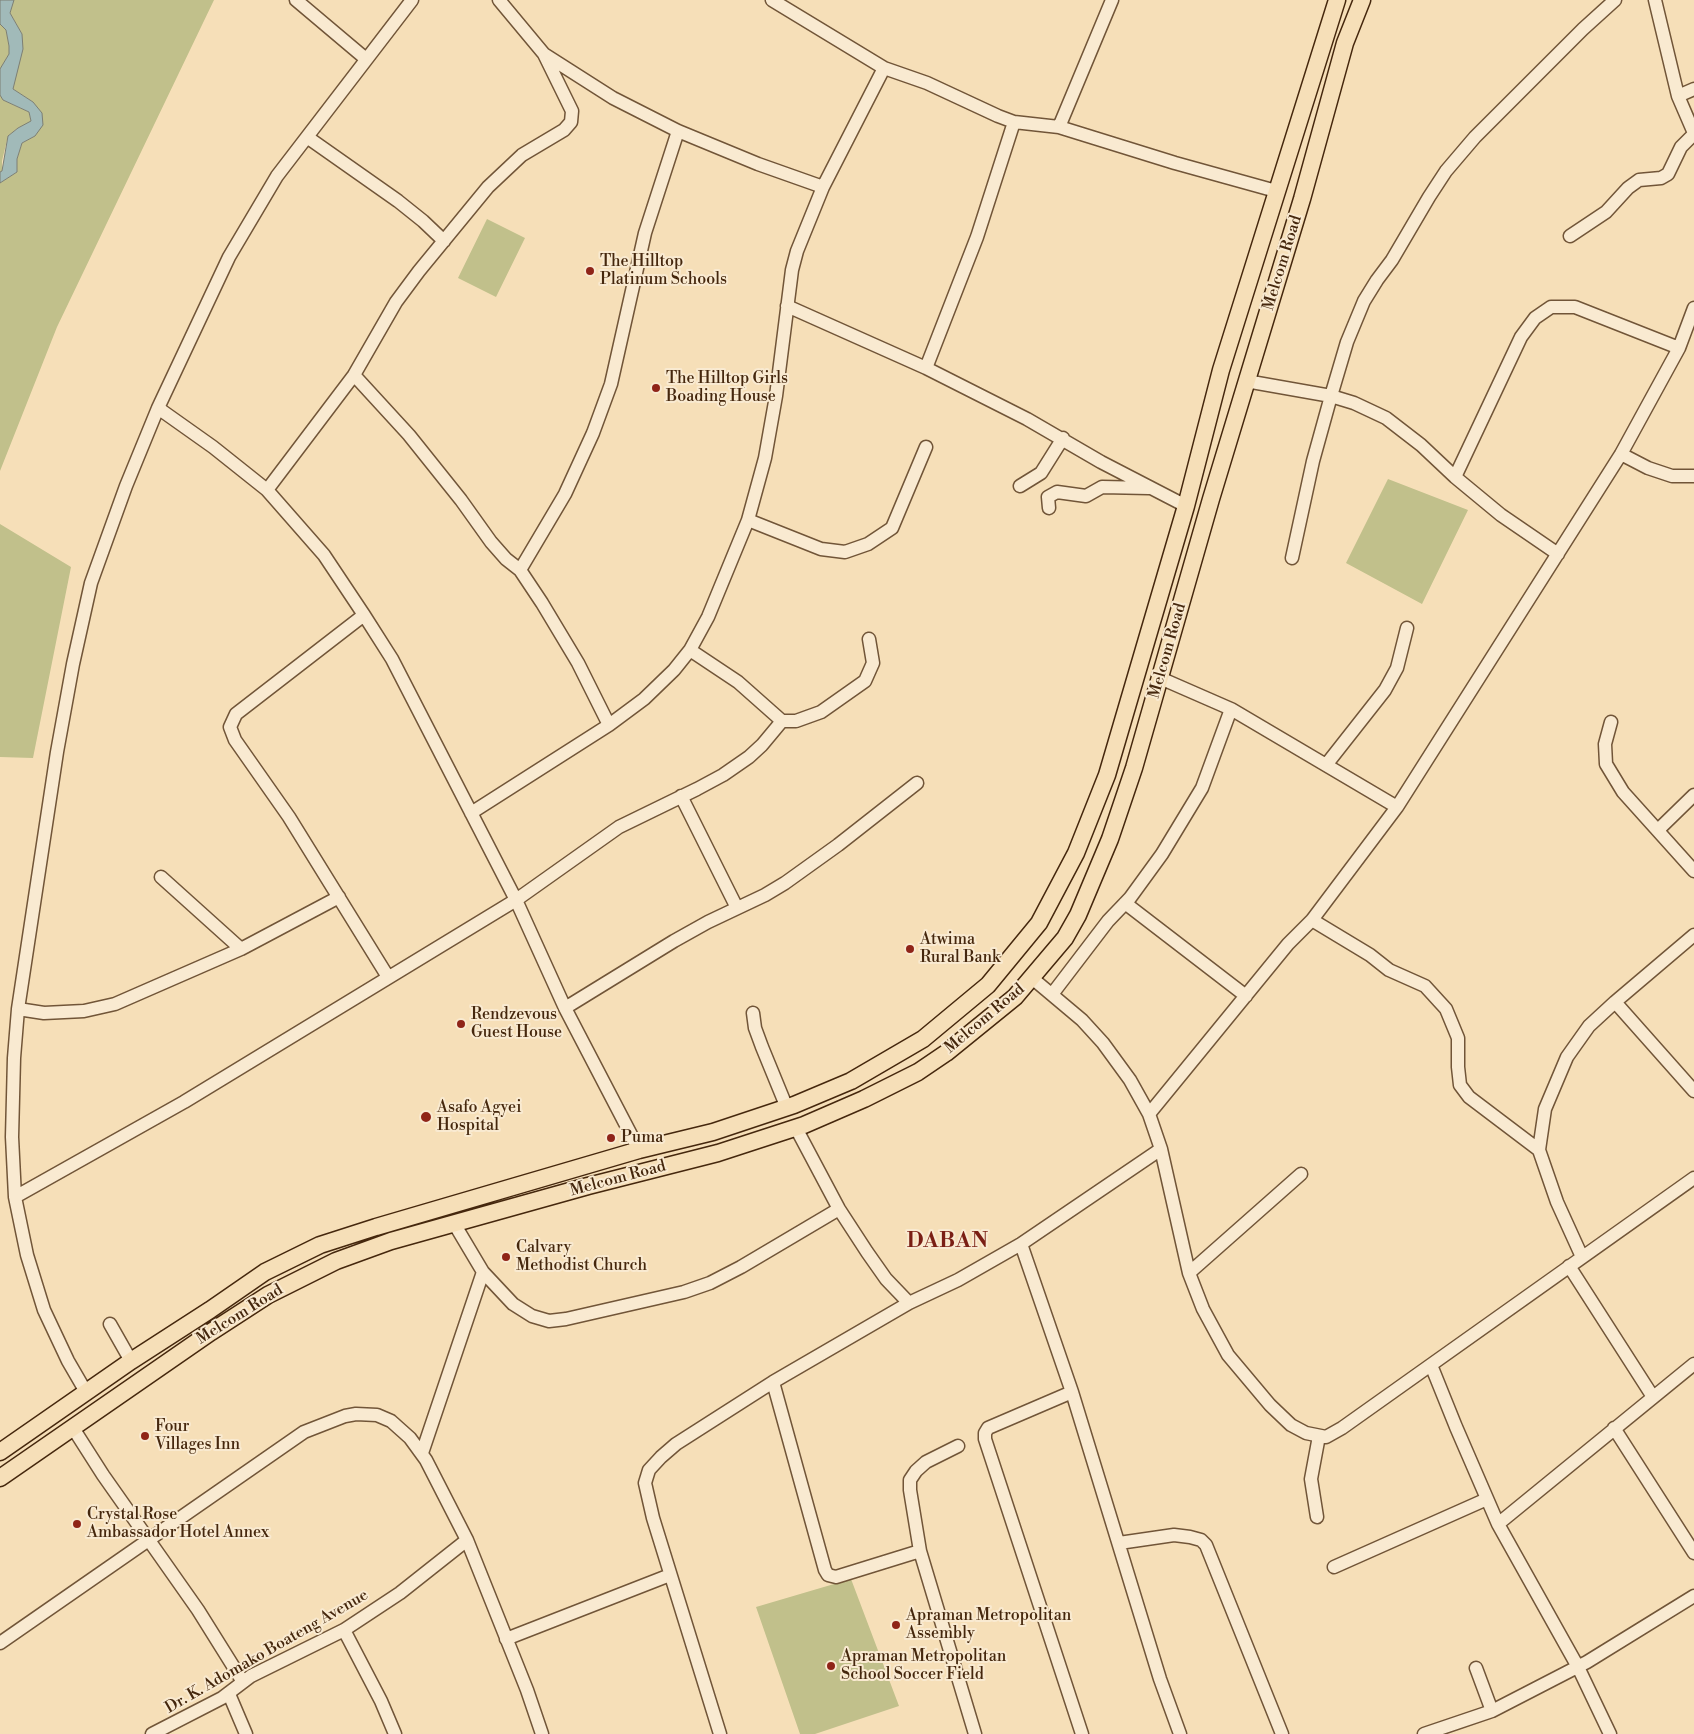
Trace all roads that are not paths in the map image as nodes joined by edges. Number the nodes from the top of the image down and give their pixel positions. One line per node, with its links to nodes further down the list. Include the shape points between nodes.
1 (296, 0): 11 (street)
2 (412, 0): 11 (street)
3 (498, 0): 10 (street)
4 (772, 0): 12 (street)
5 (1112, 0): 16 (street)
6 (1337, 0): 21 (main road)
7 (1362, 0): 22 (main road, Melcom Road, via 1345,44)
8 (1615, 0): 31 (street, via 1475,138 1428,197 1364,301)
9 (1655, 0): 14 (street)
10 (544, 54): 17 (street, via 613,98); 24 (street, via 572,111 571,122 564,130 522,154 488,187)
11 (366, 59): 19 (street)
12 (884, 68): 15 (street, via 927,82); 20 (street)
13 (1694, 89): 14 (street)
14 (1678, 96): 18 (street)
15 (1014, 122): 16 (street); 28 (street, via 977,237)
16 (1059, 127): 21 (street)
17 (678, 132): 20 (street); 46 (street, via 645,233 611,384 594,433 565,494)
18 (1694, 133): 23 (street, via 1681,147 1668,174 1640,180 1606,212)
19 (306, 137): 24 (street, via 398,200); 32 (street, via 277,176 229,257)
20 (823, 187): 25 (street, via 797,251)
21 (1276, 191): 22 (main road); 41 (main road, via 1221,370)
22 (1302, 198): 30 (main road, Melcom Road)
23 (1570, 236)
24 (444, 241): 29 (street, via 396,302)
25 (787, 306): 28 (street); 43 (street, via 765,458)
26 (1694, 308): 27 (street)
27 (1679, 348): 35 (street); 36 (street, via 1576,307 1551,307 1535,318 1521,337)
28 (926, 368): 33 (street)
29 (354, 375): 40 (street); 46 (street, via 409,435 496,548)
30 (1246, 381): 31 (street); 51 (main road, Melcom Road)
31 (1330, 396): 36 (street, via 1386,418 1421,444); 45 (street)
32 (158, 408): 40 (street); 79 (street, via 126,486 89,592 57,752)
33 (1062, 438): 38 (street, via 1041,473); 39 (street)
34 (926, 447): 43 (street, via 892,528 868,544 845,552 821,549)
35 (1622, 454): 37 (street, via 1672,476); 44 (street)
36 (1455, 476): 44 (street, via 1501,515)
37 (1694, 476)
38 (1020, 486)
39 (1152, 488): 41 (street); 42 (street, via 1102,487 1086,496 1057,492 1048,497)
40 (267, 490): 47 (street, via 324,555)
41 (1186, 506): 72 (main road, via 1107,774 1071,862 1039,923)
42 (1049, 508)
43 (748, 520): 50 (street, via 708,617)
44 (1558, 554): 60 (street)
45 (1292, 558)
46 (520, 570): 55 (street, via 578,663)
47 (364, 615): 61 (street, via 392,659); 65 (street, via 236,714 230,727 235,740)
48 (1407, 628): 56 (street, via 1397,668 1385,690)
49 (869, 639): 53 (street, via 872,663 865,682 821,712)
50 (690, 650): 53 (street, via 738,682); 55 (street, via 644,699)
51 (1160, 678): 52 (street); 74 (main road, Melcom Road, via 1134,768 1095,878 1065,938)
52 (1231, 709): 56 (street); 67 (street, via 1202,788 1162,854)
53 (782, 721): 58 (street, via 749,757)
54 (1611, 722): 62 (street, via 1605,744 1606,764 1623,792)
55 (609, 725): 61 (street)
56 (1326, 765): 60 (street)
57 (917, 783): 68 (street, via 812,864 765,895)
58 (682, 796): 66 (street, via 612,831); 68 (street)
59 (1694, 796): 62 (street)
60 (1397, 807): 69 (street)
61 (471, 812): 66 (street)
62 (1658, 830): 63 (street)
63 (1694, 871)
64 (161, 876): 71 (street)
65 (340, 897): 71 (street); 73 (street)
66 (516, 900): 73 (street); 78 (street)
67 (1125, 903): 75 (street); 76 (street)
68 (737, 908): 78 (street, via 674,941)
69 (1312, 920): 76 (street); 87 (street, via 1389,970 1425,986 1446,1009 1458,1038 1460,1085 1475,1102)
70 (1694, 935): 77 (street)
71 (241, 949): 79 (street, via 115,1004 84,1011 44,1013)
72 (1010, 960): 74 (main road); 82 (main road, via 988,985 923,1039 851,1081)
73 (388, 977): 91 (street, via 184,1102)
74 (1032, 978): 75 (street); 84 (main road, Melcom Road, via 998,1012 918,1072)
75 (1052, 993): 83 (street, via 1103,1043)
76 (1246, 996): 83 (street)
77 (1615, 1002): 81 (street); 87 (street, via 1589,1026 1567,1057 1545,1109)
78 (566, 1008): 86 (street)
79 (18, 1009): 91 (street, via 12,1129)
80 (754, 1013): 82 (street, via 755,1028)
81 (1694, 1091)
82 (787, 1108): 86 (main road, via 713,1132)
83 (1150, 1114): 85 (street)
84 (796, 1128): 88 (main road, Melcom Road); 92 (street)
85 (1161, 1149): 94 (street); 98 (street)
86 (639, 1150): 88 (main road); 101 (main road, via 320,1245 265,1272)
87 (1539, 1150): 95 (street, via 1557,1202)
88 (644, 1172): 93 (main road, Melcom Road)
89 (1301, 1174): 98 (street)
90 (1693, 1182): 95 (street)
91 (15, 1197): 105 (street, via 27,1254 44,1310)
92 (839, 1209): 97 (street, via 710,1283 566,1319 549,1321 532,1316 513,1304); 99 (street, via 882,1272)
93 (455, 1225): 97 (street); 108 (main road, Melcom Road, via 391,1241 336,1261 268,1295)
94 (1021, 1244): 99 (street); 106 (street)
95 (1582, 1257): 96 (street)
96 (1569, 1266): 103 (street); 107 (street)
97 (483, 1272): 114 (street)
98 (1189, 1273): 111 (street, via 1203,1309 1228,1355 1270,1405 1292,1425)
99 (909, 1303): 104 (street)
100 (110, 1324): 101 (street)
101 (131, 1361): 105 (main road)
102 (1694, 1364): 107 (street)
103 (1431, 1365): 111 (street, via 1342,1428 1326,1437); 116 (street)
104 (773, 1382): 122 (street, via 828,1575 836,1577); 125 (street, via 676,1444 649,1470 645,1483)
105 (86, 1392): 108 (main road); 113 (main road)
106 (1072, 1392): 121 (street); 141 (street, via 988,1428 985,1438)
107 (1653, 1397): 110 (street)
108 (97, 1411): 109 (main road, Melcom Road)
109 (73, 1428): 115 (main road, Melcom Road); 119 (street)
110 (1614, 1428): 118 (street); 123 (street)
111 (1319, 1436): 117 (street, via 1311,1479)
112 (958, 1446): 122 (street, via 926,1462 910,1480)
113 (0, 1452)
114 (422, 1453): 119 (street, via 391,1421 377,1415 345,1416 304,1432); 120 (street)
115 (0, 1478)
116 (1487, 1499): 118 (street); 124 (street)
117 (1317, 1517)
118 (1498, 1524): 130 (street)
119 (149, 1538): 129 (street); 132 (street)
120 (467, 1540): 127 (street, Dr. K. Adomako Boateng Avenue, via 400,1593); 128 (street)
121 (1118, 1544): 142 (street); 143 (street, via 1174,1535 1201,1540 1206,1545)
122 (920, 1552): 140 (street)
123 (1694, 1553)
124 (1334, 1566)
125 (670, 1575): 128 (street); 139 (street)
126 (1694, 1596): 130 (street)
127 (344, 1630): 132 (street, Dr. K. Adomako Boateng Avenue); 137 (street)
128 (506, 1639): 138 (street)
129 (0, 1643)
130 (1578, 1667): 134 (street); 145 (street)
131 (1476, 1668): 134 (street)
132 (243, 1682): 133 (street, Dr. K. Adomako Boateng Avenue)
133 (229, 1694): 135 (street, Dr. K. Adomako Boateng Avenue); 136 (street)
134 (1492, 1711): 144 (street)
135 (152, 1734)
136 (246, 1734)
137 (395, 1734)
138 (542, 1734)
139 (720, 1734)
140 (974, 1734)
141 (1082, 1734)
142 (1180, 1734)
143 (1282, 1734)
144 (1424, 1734)
145 (1610, 1734)

